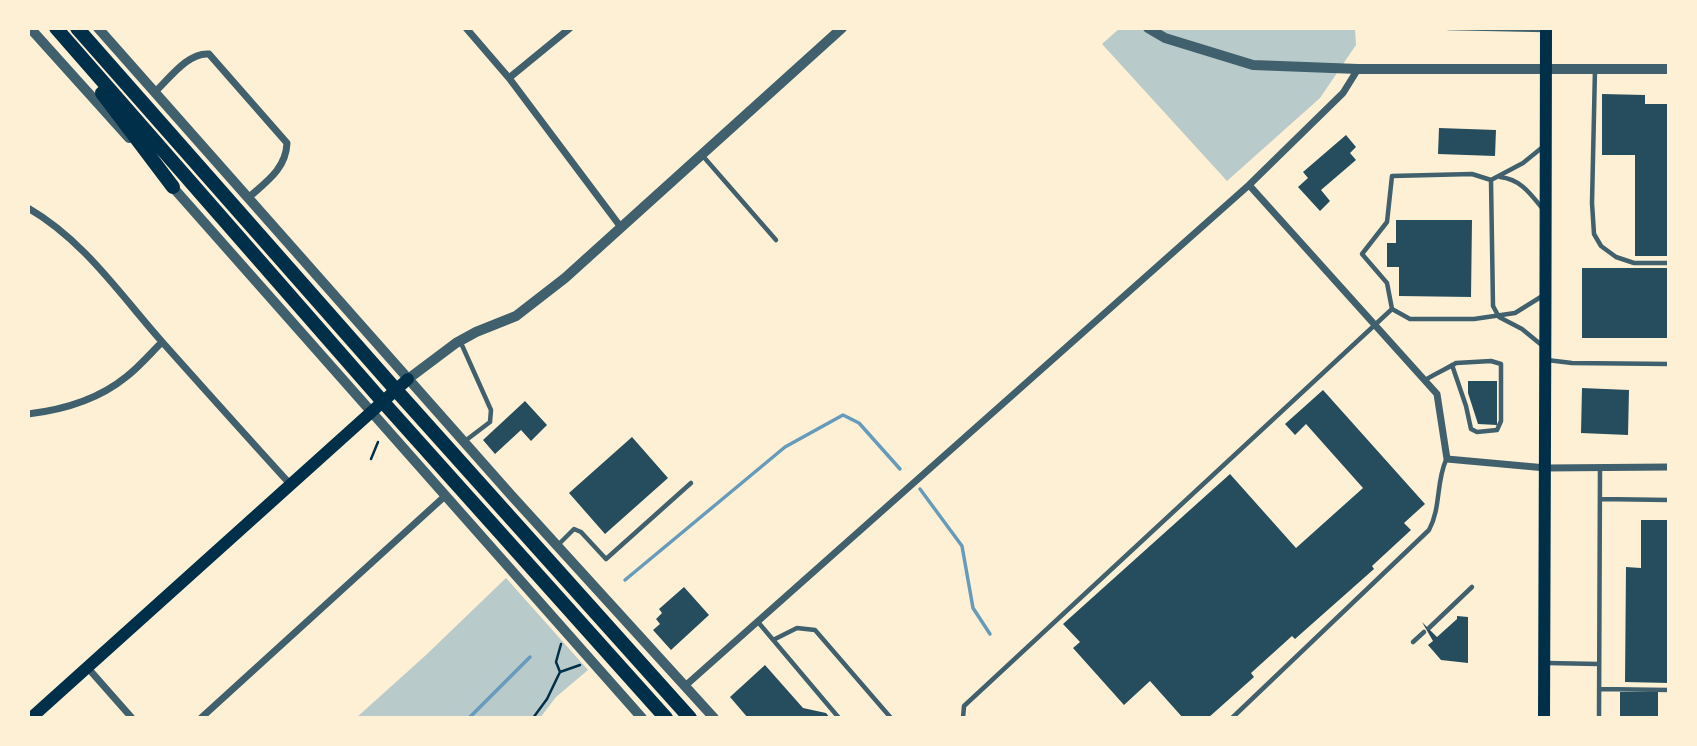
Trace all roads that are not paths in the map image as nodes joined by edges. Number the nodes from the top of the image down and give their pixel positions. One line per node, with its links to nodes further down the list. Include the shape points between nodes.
1 (30, 28): 23 (street)
2 (55, 28): 23 (highway); 42 (highway)
3 (77, 28): 41 (highway)
4 (98, 28): 17 (street)
5 (466, 28): 16 (street)
6 (570, 28): 16 (street)
7 (842, 28): 19 (street)
8 (1148, 28): 14 (street, via 1165,38 1252,65)
9 (1448, 28): 10 (lane)
10 (1493, 29): 11 (lane)
11 (1546, 29): 12 (main road)
12 (1545, 68): 13 (street); 14 (street); 18 (main road)
13 (1594, 68): 15 (street); 29 (lane, via 1594,234 1616,257 1634,263)
14 (1358, 69): 22 (street, via 1343,93)
15 (1669, 69)
16 (509, 78): 27 (street)
17 (155, 92): 24 (street); 24 (street, via 184,65 209,54 287,144 287,158)
18 (1546, 144): 20 (lane); 26 (main road)
19 (701, 154): 27 (street); 28 (lane)
20 (1499, 176): 21 (lane); 26 (lane, via 1528,190)
21 (1491, 180): 31 (lane, via 1472,174 1392,176 1387,222 1362,254 1387,283); 32 (lane, via 1493,306)
22 (1249, 184): 33 (street); 56 (street)
23 (173, 187): 42 (street)
24 (248, 198): 39 (street)
25 (28, 208): 35 (street, via 97,264)
26 (1544, 210): 30 (main road)
27 (621, 226): 34 (street, via 516,316)
28 (776, 240)
29 (1669, 263)
30 (1545, 294): 32 (lane, via 1515,313); 36 (main road)
31 (1392, 309): 32 (lane, via 1410,319); 33 (lane)
32 (1499, 317): 36 (lane, via 1522,329)
33 (1375, 325): 40 (street); 74 (lane, via 964,706)
34 (461, 341): 39 (street); 44 (lane, via 491,410 490,422)
35 (162, 342): 43 (street, via 125,378 91,397 54,411); 50 (street)
36 (1546, 355): 37 (lane, via 1570,363); 46 (main road)
37 (1669, 364)
38 (1452, 365): 38 (lane, via 1501,364 1497,430 1471,429); 40 (lane)
39 (408, 379): 41 (main road); 44 (street)
40 (1425, 380): 45 (street, via 1437,394)
41 (396, 390): 42 (main road); 70 (highway)
42 (377, 407): 50 (main road); 51 (street); 69 (highway)
43 (28, 414)
44 (464, 442): 54 (street)
45 (1447, 459): 46 (street); 75 (lane, via 1441,471 1436,517 1429,530)
46 (1546, 467): 47 (street); 59 (main road)
47 (1600, 467): 48 (street); 52 (lane)
48 (1669, 467)
49 (691, 483): 54 (lane, via 606,559 574,530)
50 (290, 484): 61 (main road)
51 (445, 496): 67 (street); 68 (street)
52 (1600, 499): 53 (lane); 60 (lane)
53 (1669, 500)
54 (557, 545): 62 (street)
55 (1472, 587): 58 (lane)
56 (757, 622): 57 (lane); 62 (street)
57 (773, 640): 72 (lane); 73 (lane, via 797,628 815,630)
58 (1413, 642)
59 (1545, 663): 60 (lane); 76 (main road)
60 (1599, 664): 63 (lane)
61 (87, 667): 65 (main road); 66 (street)
62 (685, 686): 71 (street)
63 (1599, 689): 64 (lane); 77 (lane)
64 (1669, 690)
65 (30, 718)
66 (132, 718)
67 (201, 718)
68 (642, 718)
69 (666, 718)
70 (690, 718)
71 (715, 718)
72 (839, 718)
73 (891, 718)
74 (963, 718)
75 (1232, 718)
76 (1544, 718)
77 (1599, 718)

